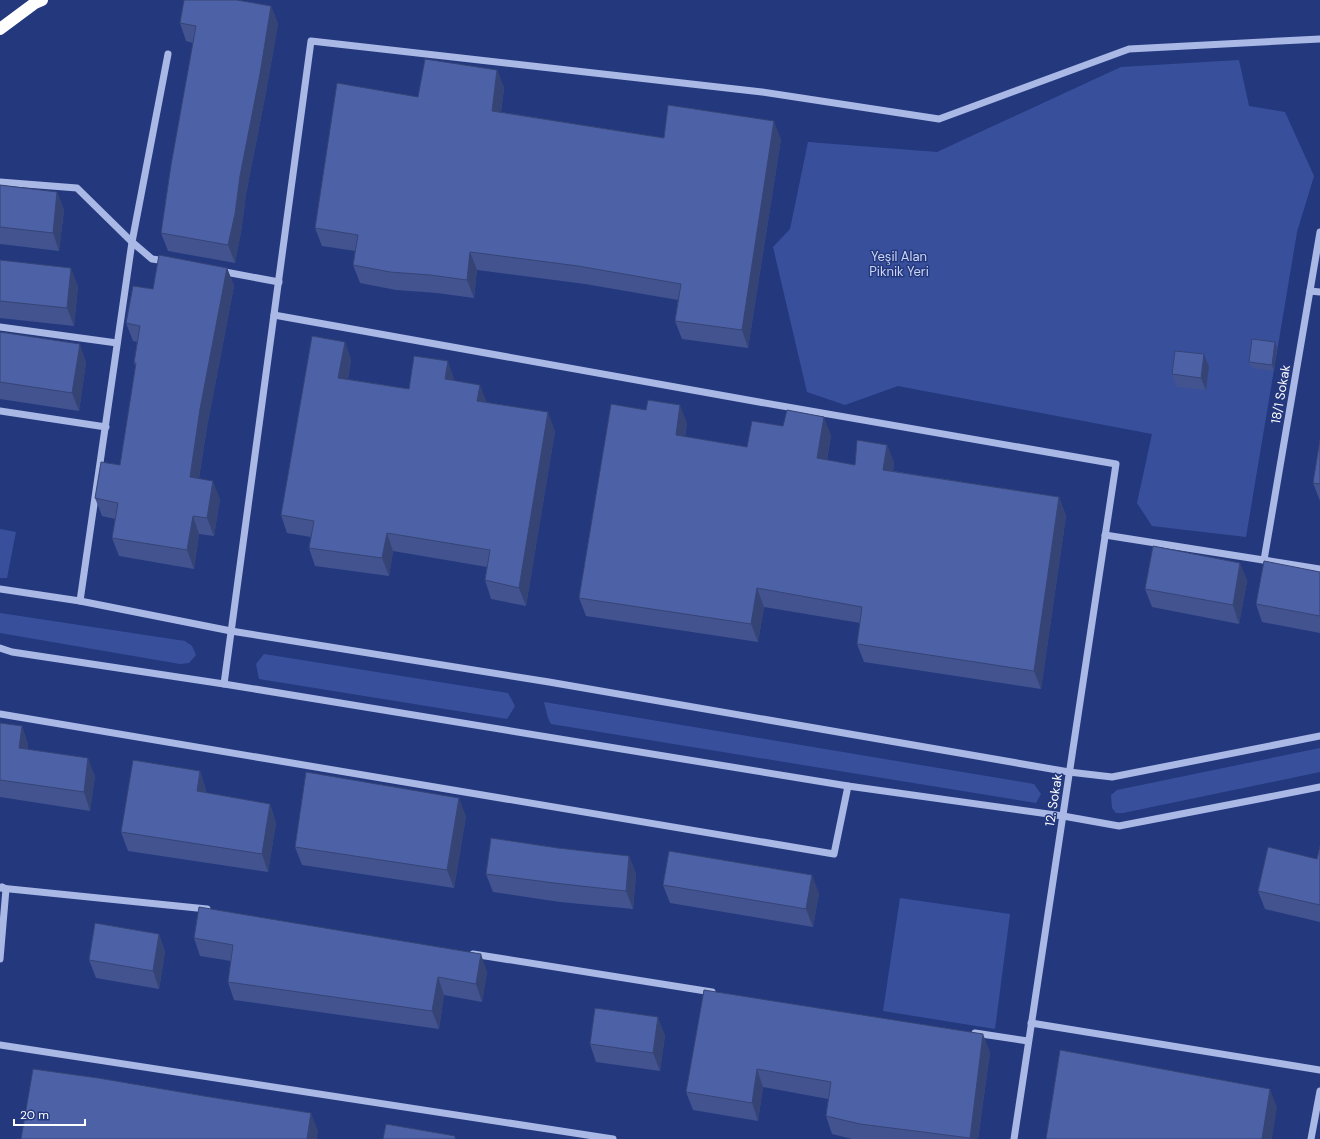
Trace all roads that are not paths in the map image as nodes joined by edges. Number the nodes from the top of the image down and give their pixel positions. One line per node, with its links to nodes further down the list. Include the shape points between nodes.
1 (42, 0): 2 (highway, via 35,2)
2 (0, 29)
3 (1320, 39): 10 (lane, via 1129,49 939,119 762,92 312,41)
4 (168, 54): 7 (lane)
5 (0, 182): 7 (lane, via 77,188)
6 (1320, 232): 11 (lane, 18/1 Sokak)
7 (132, 242): 8 (lane, via 152,258); 15 (lane)
8 (174, 263)
9 (212, 269): 10 (lane)
10 (279, 282): 13 (lane)
11 (1310, 291): 12 (lane); 19 (lane, 18/1 Sokak)
12 (1320, 292)
13 (274, 315): 18 (lane, 12. Sokak, via 1116,464); 23 (lane)
14 (0, 327): 15 (lane)
15 (117, 343): 17 (lane)
16 (0, 411): 17 (lane)
17 (106, 427): 22 (lane)
18 (1105, 535): 19 (lane); 30 (lane, 12. Sokak)
19 (1264, 560): 20 (lane)
20 (1320, 569)
21 (0, 589): 22 (lane)
22 (80, 601): 23 (lane)
23 (231, 631): 27 (lane); 30 (lane, via 549,682)
24 (0, 648): 25 (lane)
25 (12, 652): 26 (lane); 27 (lane)
26 (0, 656)
27 (224, 684): 31 (lane)
28 (0, 714): 31 (lane, via 834,854)
29 (1320, 736): 30 (lane, via 1112,778)
30 (1069, 772): 33 (lane, 12. Sokak)
31 (848, 786): 33 (lane)
32 (1320, 787): 33 (lane, via 1119,826)
33 (1063, 816): 39 (lane, 12. Sokak)
34 (2, 888): 35 (lane); 37 (lane)
35 (214, 910)
36 (464, 952): 38 (lane)
37 (0, 959)
38 (722, 994)
39 (1031, 1023): 41 (lane, 12. Sokak); 43 (lane)
40 (966, 1031): 41 (lane)
41 (1028, 1041): 46 (lane, 12. Sokak)
42 (0, 1045): 45 (lane)
43 (1320, 1070)
44 (1320, 1091): 47 (lane)
45 (613, 1139)
46 (1014, 1139)
47 (1311, 1139)

